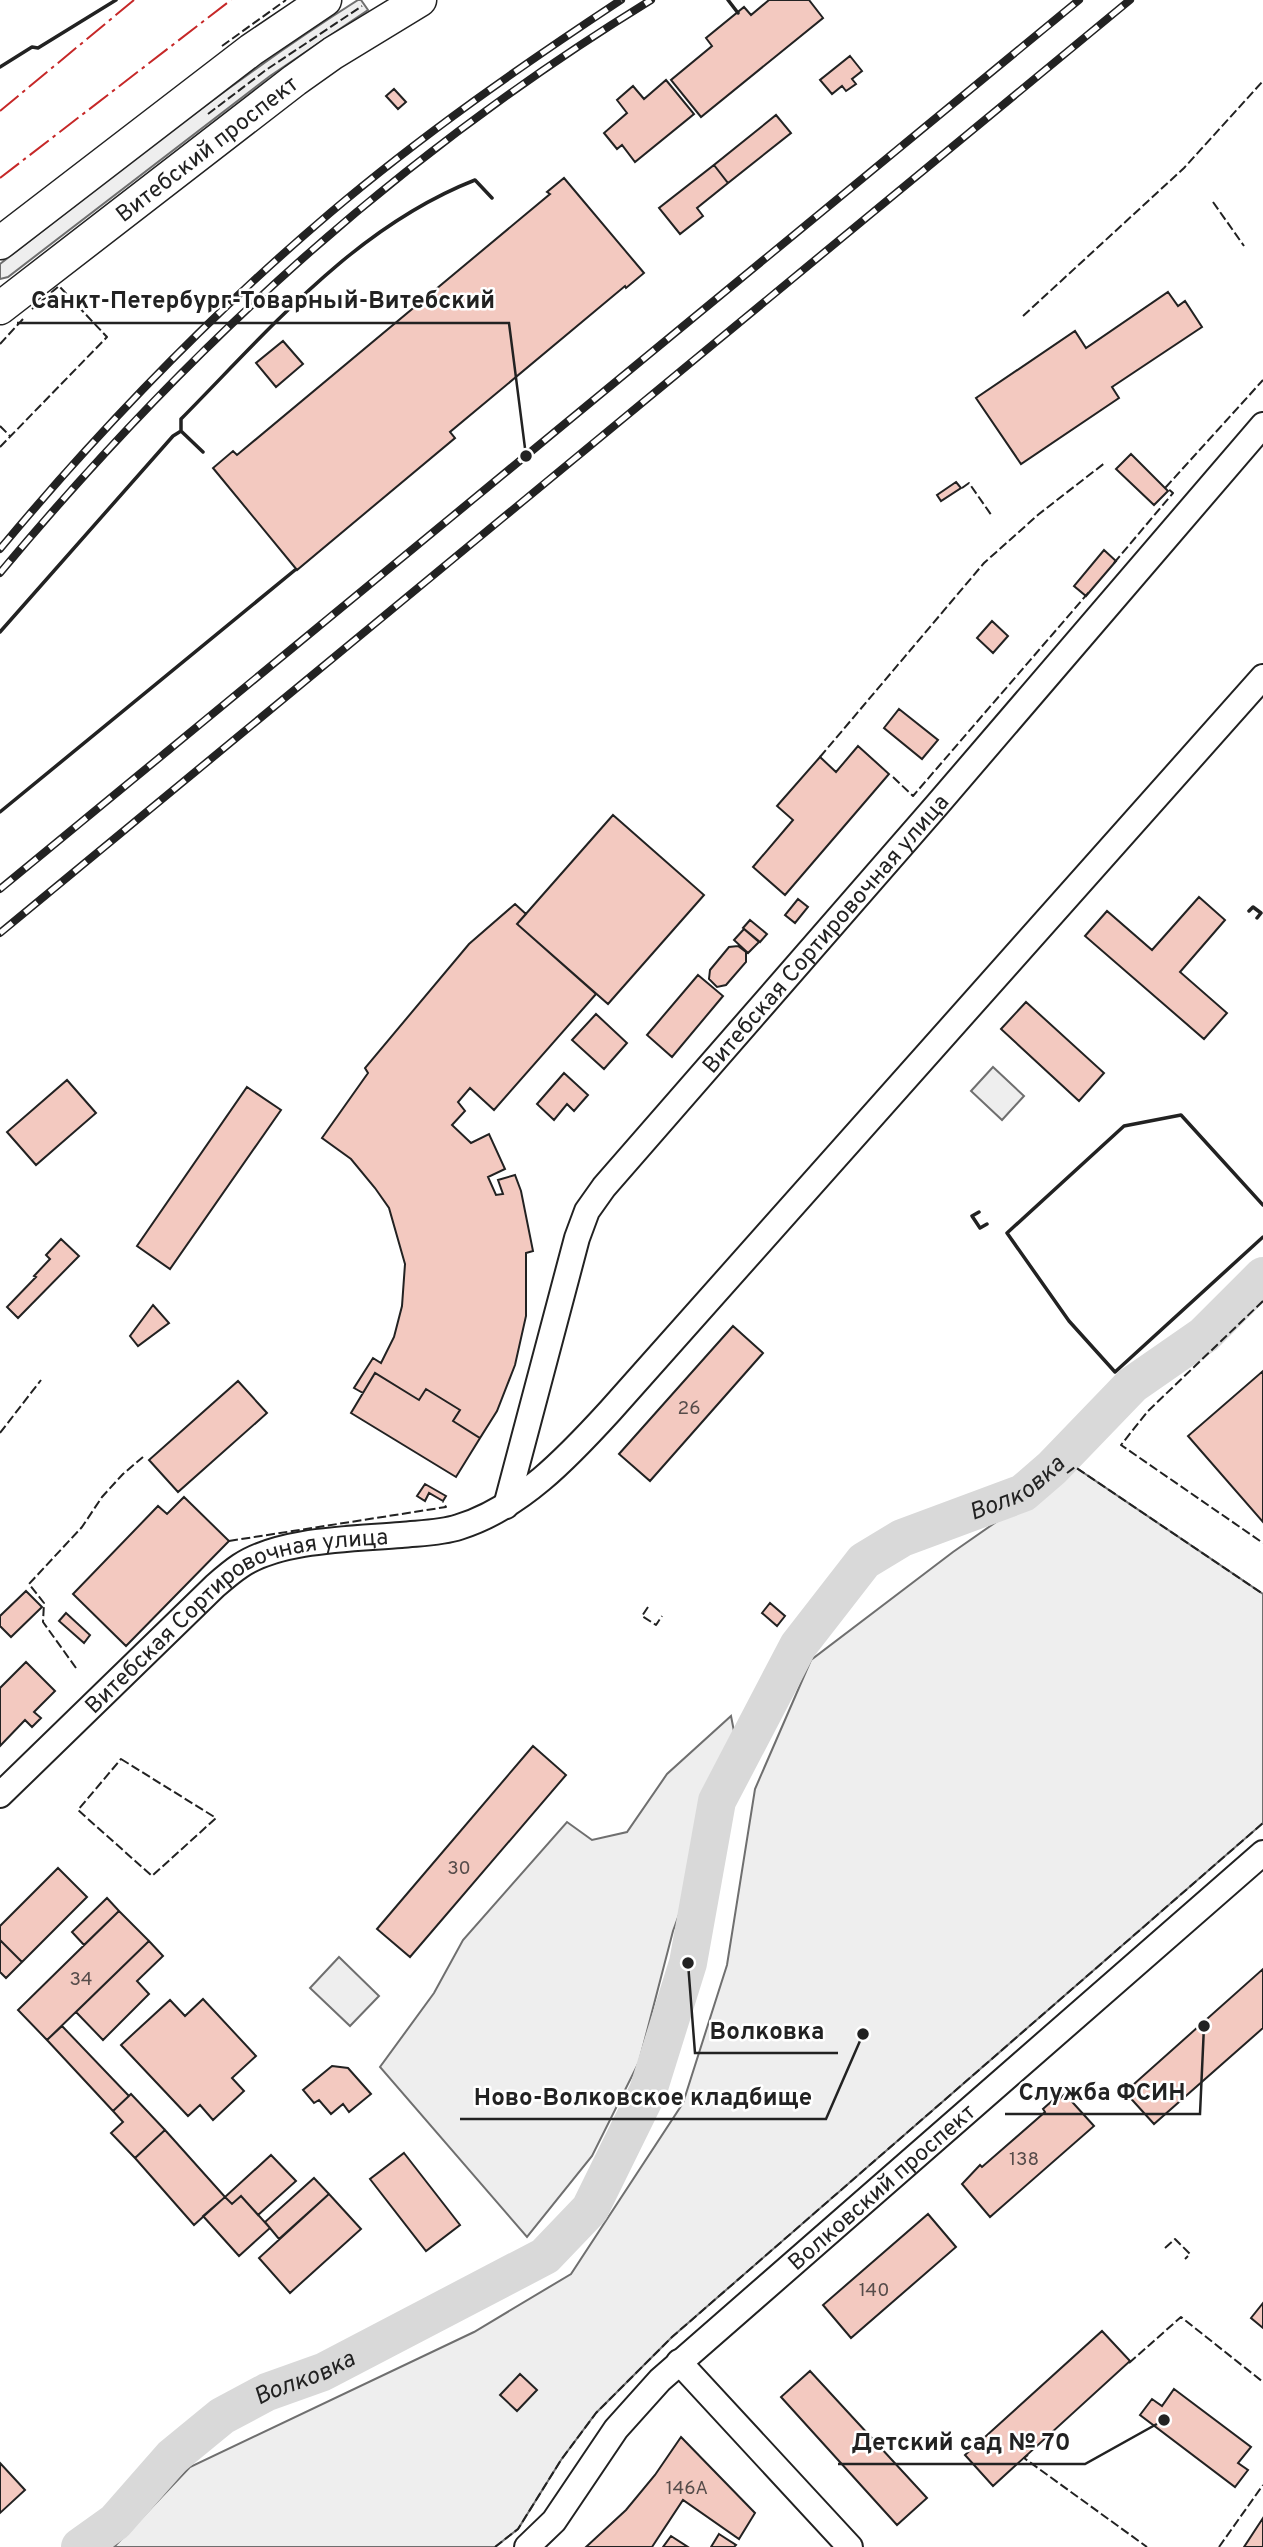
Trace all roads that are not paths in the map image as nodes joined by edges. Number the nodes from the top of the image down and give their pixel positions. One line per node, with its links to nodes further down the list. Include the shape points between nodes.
1 (325, 0): 3 (main road, via 251,50)
2 (420, 0): 4 (main road, Витебский проспект, via 295,80)
3 (0, 243)
4 (5, 297)
5 (1263, 425): 7 (street, Витебская Сортировочная улица, via 587,1211)
6 (1263, 677): 7 (street, Витебская Сортировочная улица, via 583,1440)
7 (506, 1506): 8 (street, Витебская Сортировочная улица, via 457,1528 313,1542 241,1565)
8 (0, 1795)
9 (1263, 1853): 10 (street, Волковский проспект)
10 (679, 2362): 11 (street, Волковский проспект, via 635,2405 554,2521); 12 (street)
11 (527, 2547)
12 (850, 2547)

